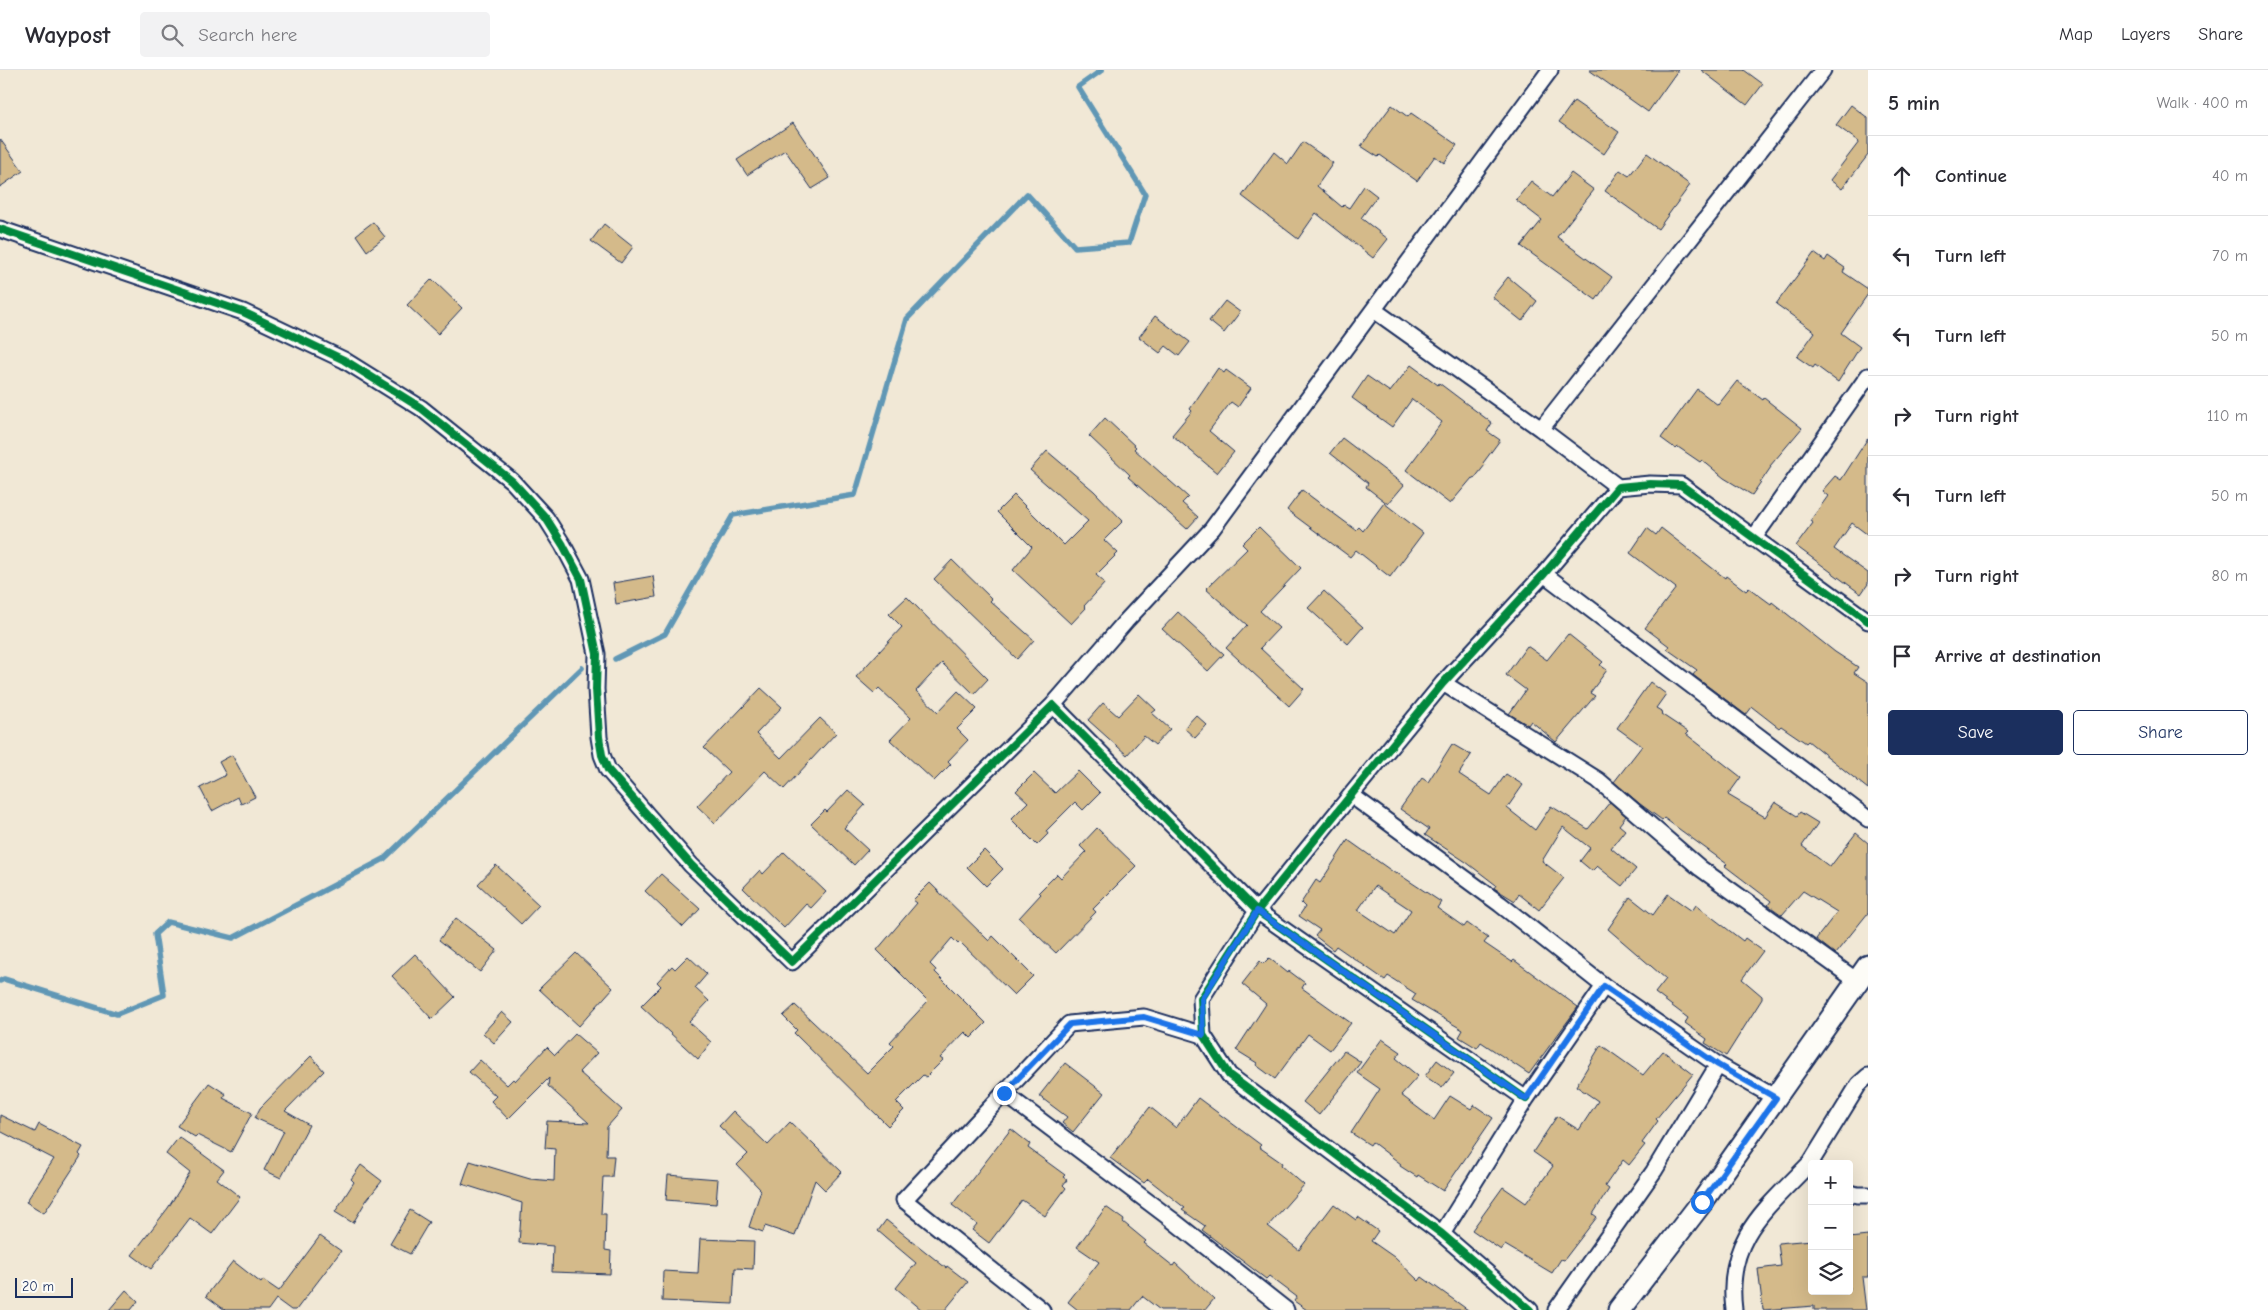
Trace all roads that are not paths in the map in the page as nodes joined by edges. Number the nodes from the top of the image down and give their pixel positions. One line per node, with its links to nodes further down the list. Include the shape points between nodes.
1 (1550, 70): 4 (street)
2 (1823, 70): 6 (street)
3 (0, 229): 12 (street, via 243,312 344,360 421,408 512,481 546,518 581,579 597,654 599,737 608,770 691,865 792,962)
4 (1374, 310): 6 (street); 12 (street, via 1212,529)
5 (1868, 376): 8 (street)
6 (1542, 429): 7 (street)
7 (1618, 487): 8 (street, via 1681,486); 9 (street)
8 (1753, 539): 10 (street)
9 (1544, 574): 11 (street); 14 (street)
10 (1868, 621)
11 (1444, 683): 13 (street); 16 (street, via 1598,780 1700,868)
12 (1053, 705): 15 (street)
13 (1351, 794): 15 (street); 17 (street)
14 (1868, 819)
15 (1257, 911): 18 (street, via 1202,999); 23 (street)
16 (1862, 973): 22 (street)
17 (1604, 986): 19 (street); 23 (street)
18 (1203, 1035): 21 (street, via 1144,1017 1070,1024); 28 (street, via 1229,1075)
19 (1718, 1065): 22 (street); 32 (street, via 1654,1171)
20 (1868, 1076): 24 (street, via 1859,1084)
21 (1004, 1093): 29 (street, via 904,1200); 30 (street)
22 (1776, 1098): 33 (street)
23 (1526, 1099): 28 (street)
24 (1814, 1160)
25 (1808, 1167): 34 (street, via 1752,1223 1742,1241 1733,1277)
26 (1853, 1194): 27 (street)
27 (1868, 1194)
28 (1442, 1234): 31 (street)
29 (1042, 1310)
30 (1286, 1310)
31 (1530, 1310)
32 (1556, 1310)
33 (1619, 1310)
34 (1734, 1310)

